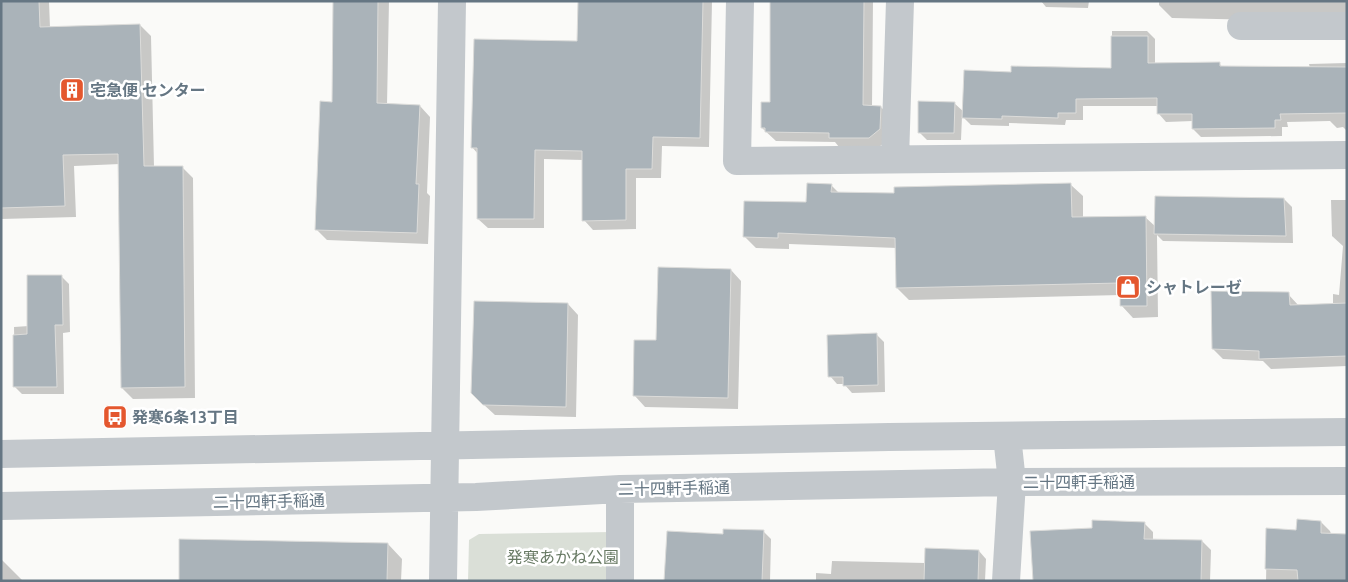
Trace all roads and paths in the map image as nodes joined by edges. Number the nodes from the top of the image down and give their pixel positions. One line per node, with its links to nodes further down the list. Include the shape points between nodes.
1 (452, 1): 10 (street)
2 (740, 1): 7 (street, via 737,161)
3 (900, 1): 7 (street)
4 (1241, 26): 5 (street)
5 (1347, 26)
6 (1347, 155): 7 (street)
7 (895, 159)
8 (1347, 432): 9 (street)
9 (1007, 436): 10 (street); 13 (street)
10 (444, 445): 11 (street); 15 (street)
11 (1, 454)
12 (1347, 481): 13 (street, 二十四軒手稲通)
13 (1012, 482): 14 (street, 二十四軒手稲通); 19 (street)
14 (620, 488): 15 (street, 二十四軒手稲通); 18 (street)
15 (444, 498): 16 (street, 二十四軒手稲通); 17 (street)
16 (1, 506)
17 (443, 581)
18 (620, 581)
19 (1006, 581)

